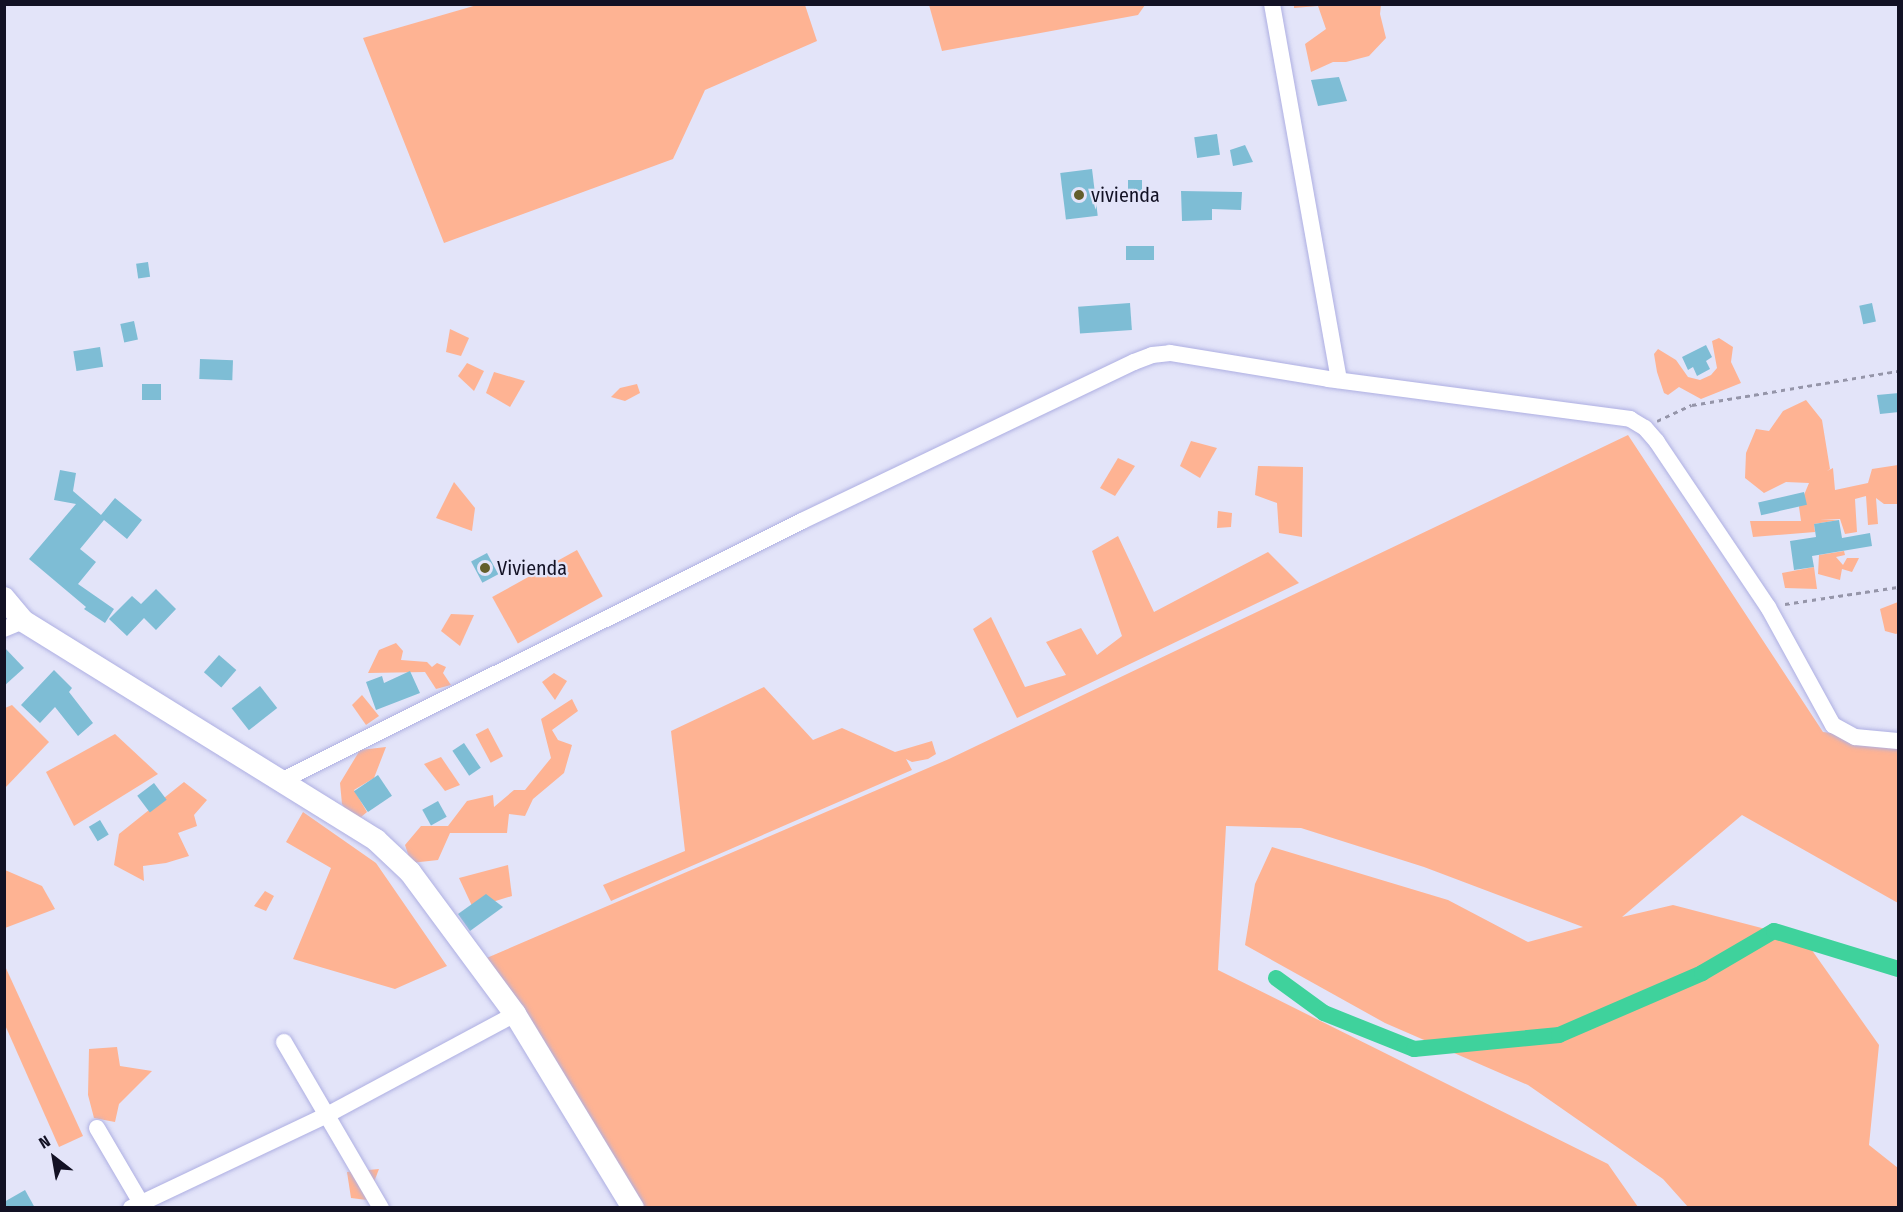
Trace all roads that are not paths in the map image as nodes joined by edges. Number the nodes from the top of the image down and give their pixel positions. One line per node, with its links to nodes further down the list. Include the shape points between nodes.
1 (1272, 4): 2 (street)
2 (1339, 380): 5 (street, via 1630,419 1645,428 1768,607 1833,725 1855,737); 6 (street, via 1170,353 1152,355 802,520)
3 (4, 598): 4 (street)
4 (14, 625): 6 (street)
5 (1899, 741)
6 (281, 781): 7 (street, via 376,840 410,872)
7 (515, 1014): 9 (street); 13 (street)
8 (284, 1042): 9 (street)
9 (327, 1115): 11 (street); 12 (street)
10 (97, 1128): 11 (street)
11 (139, 1206)
12 (381, 1208)
13 (633, 1208)

